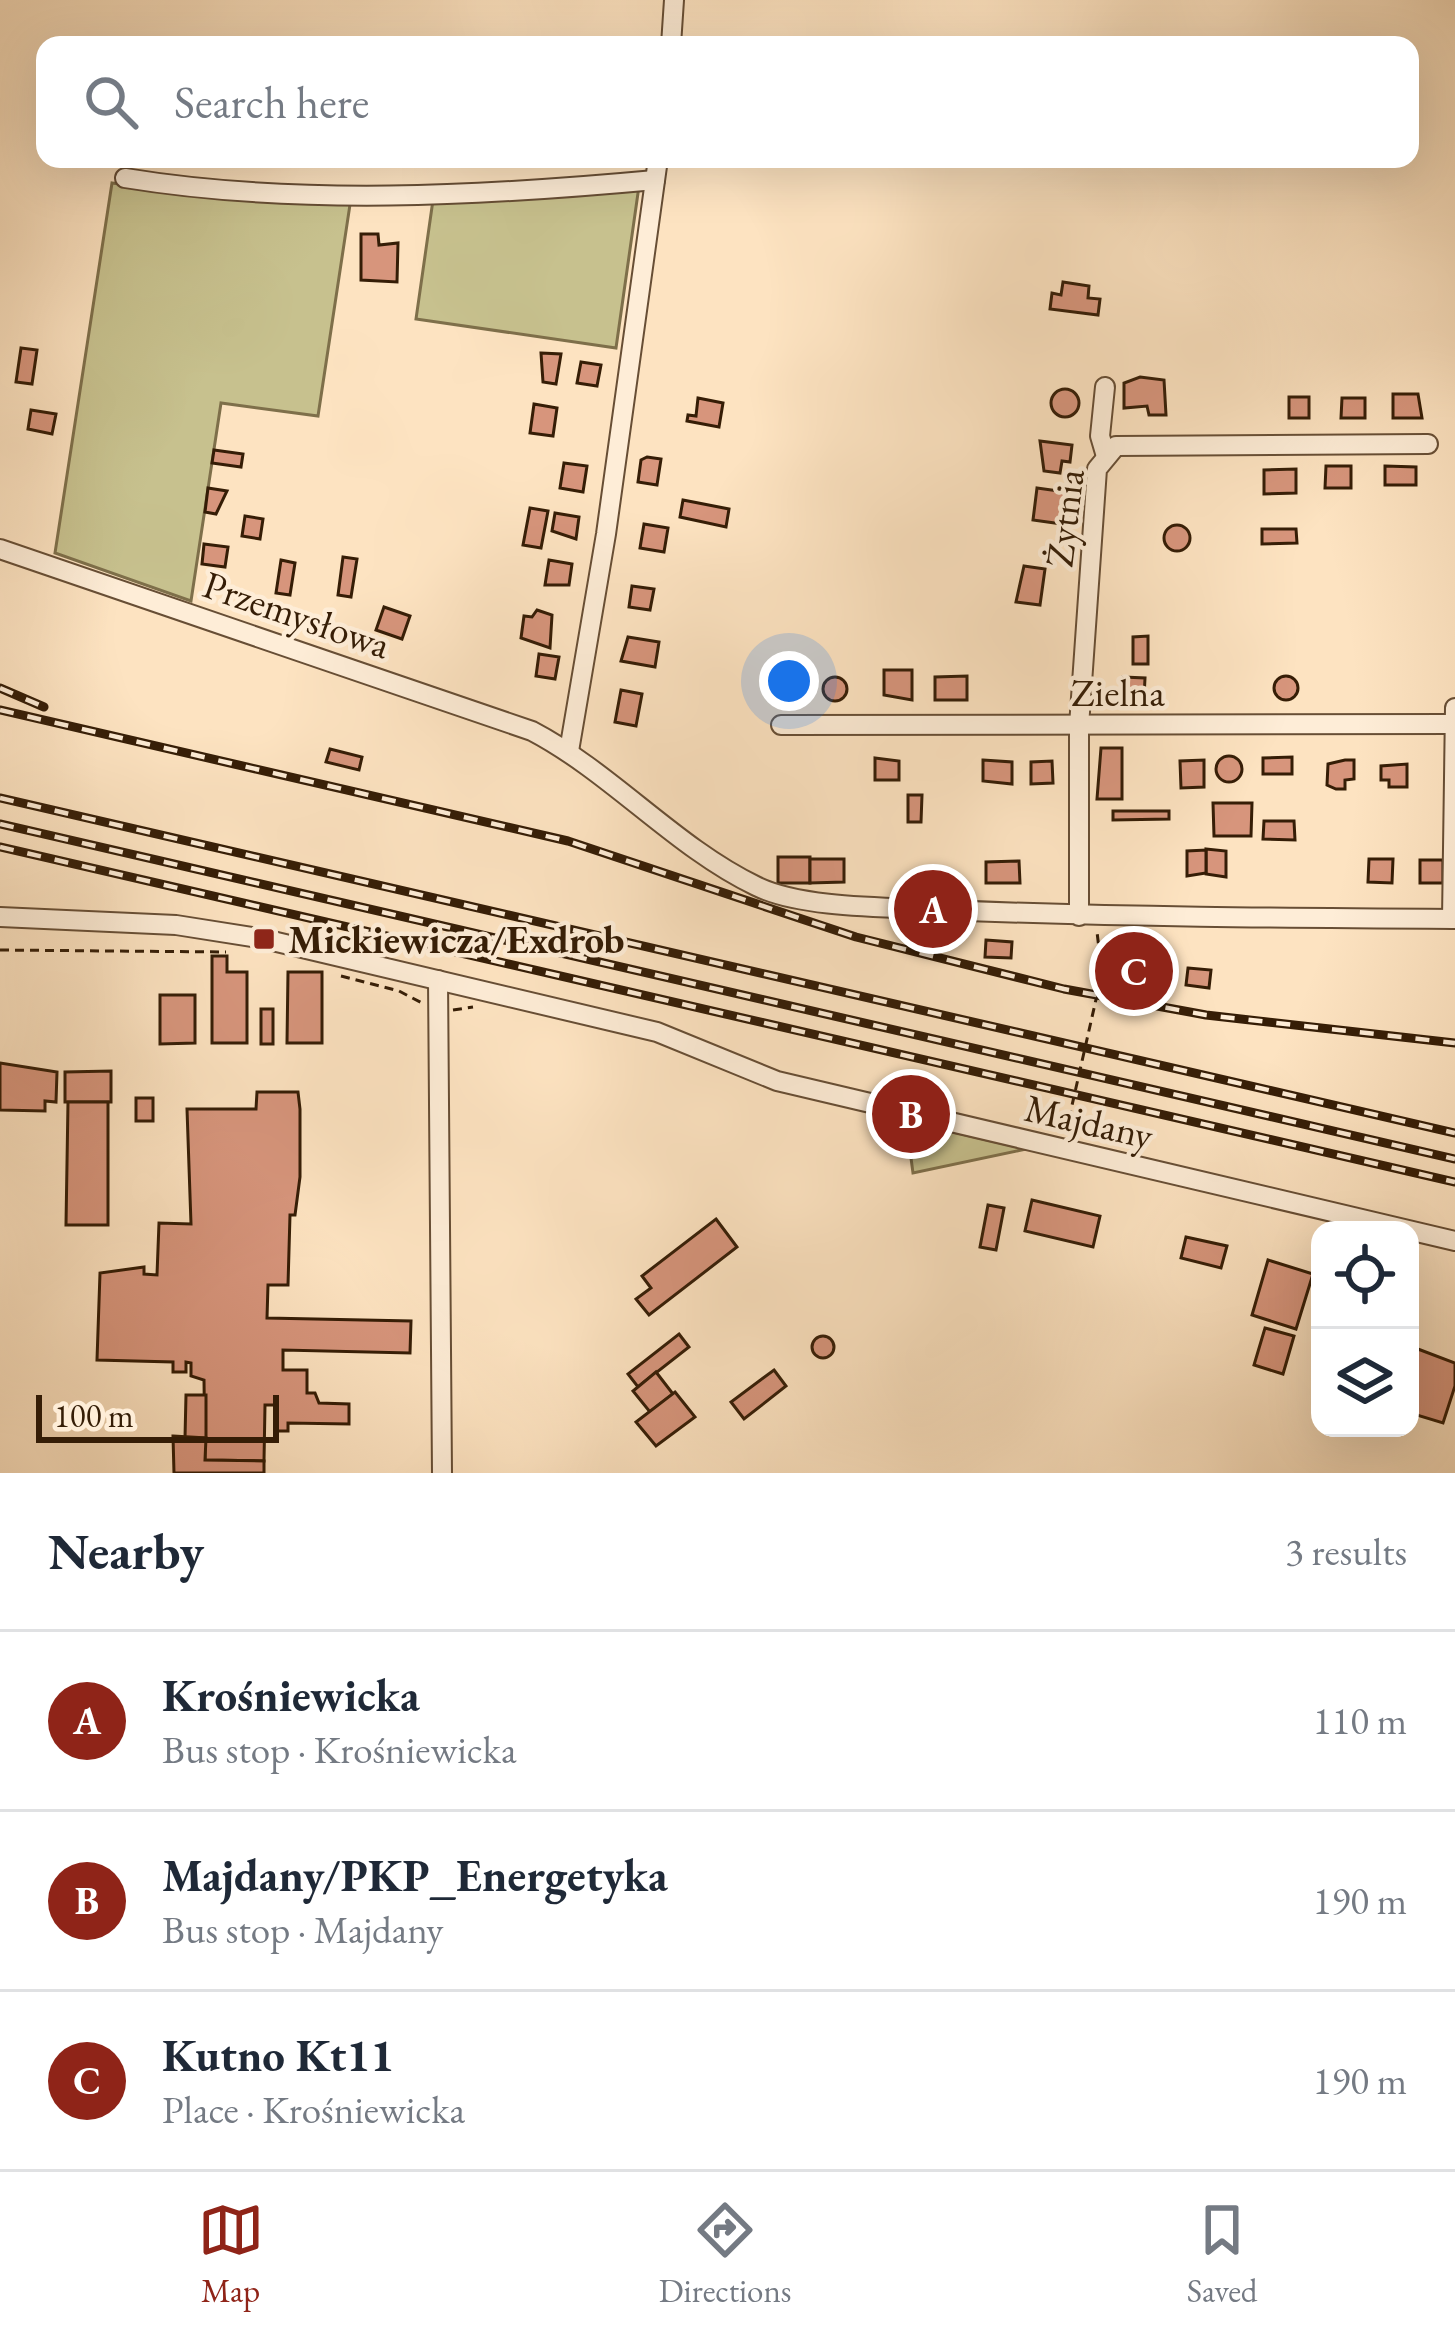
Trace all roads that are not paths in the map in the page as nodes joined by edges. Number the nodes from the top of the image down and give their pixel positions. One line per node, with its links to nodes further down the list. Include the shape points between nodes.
1 (674, 0): 2 (street)
2 (672, 36)
3 (657, 168): 5 (street)
4 (125, 178): 5 (street, via 230,190 438,193)
5 (655, 180): 14 (street)
6 (1105, 387): 8 (street)
7 (1428, 444): 8 (street, Żytnia, via 1116,446)
8 (1105, 453): 13 (street, Żytnia, via 1096,469)
9 (0, 549): 14 (street, Przemysłowa, via 487,712)
10 (1455, 708): 11 (street)
11 (1455, 724): 13 (street, Zielna); 17 (street)
12 (781, 725): 13 (street, Zielna)
13 (1079, 726): 15 (street, Żytnia)
14 (569, 751): 15 (street, Przemysłowa, via 759,888 907,908)
15 (1088, 916): 17 (street, Przemysłowa)
16 (0, 917): 18 (street, Majdany, via 176,925)
17 (1453, 919)
18 (438, 980): 19 (street, Majdany, via 657,1032 777,1081); 20 (street)
19 (1455, 1241)
20 (442, 1473)

